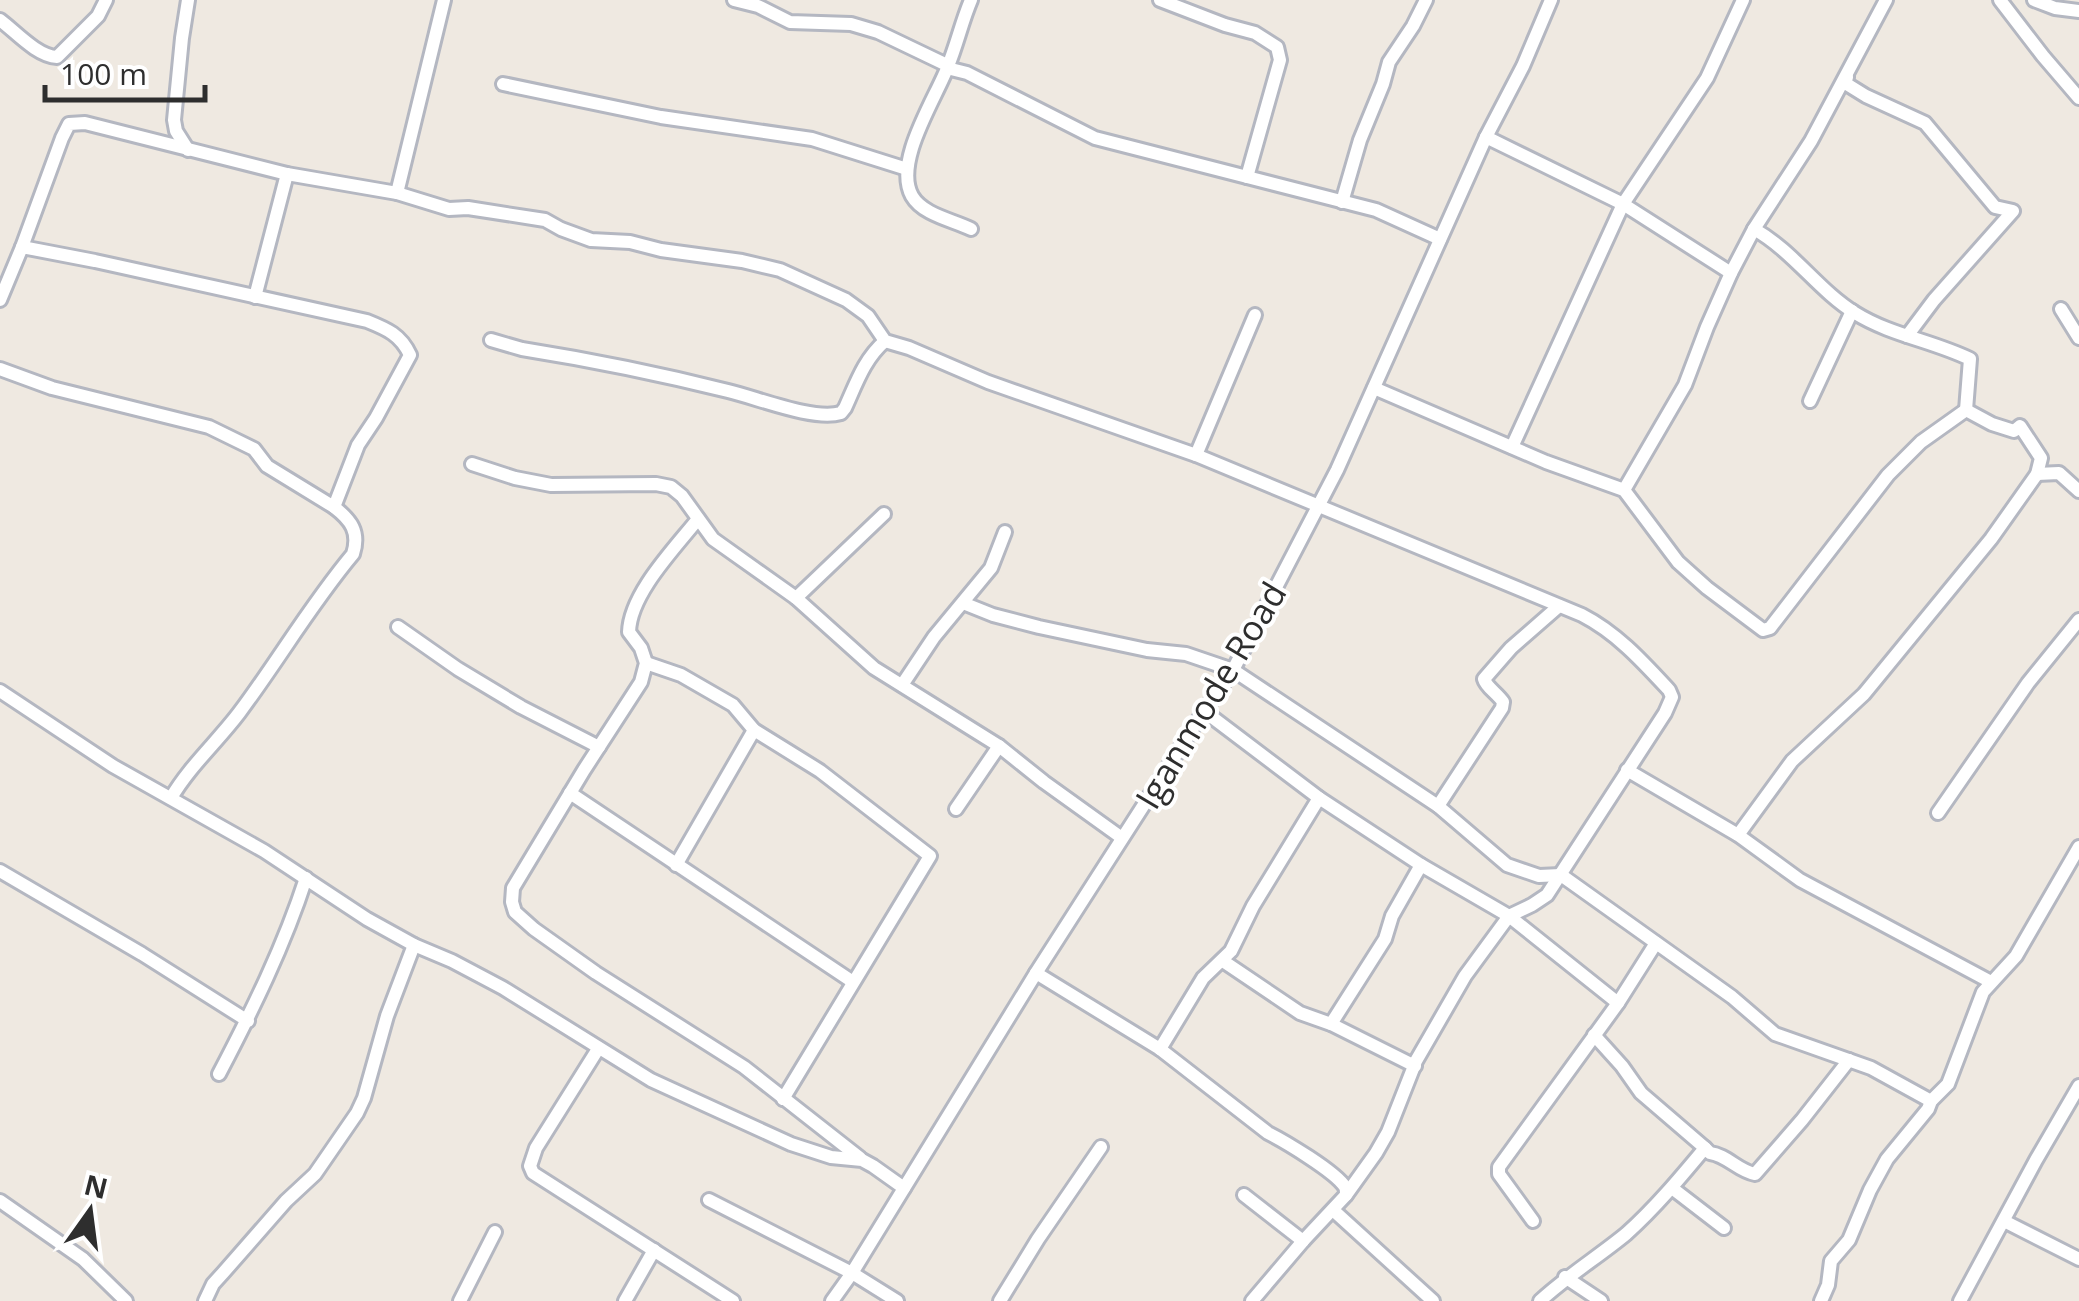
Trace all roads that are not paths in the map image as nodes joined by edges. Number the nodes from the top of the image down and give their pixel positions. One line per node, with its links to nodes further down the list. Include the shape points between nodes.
1 (106, 0): 14 (street, via 98,16 53,57)
2 (188, 0): 20 (street, via 174,120)
3 (444, 0): 24 (street)
4 (734, 0): 15 (street, via 790,22 878,32)
5 (971, 0): 15 (street)
6 (1160, 0): 23 (street, via 1277,47 1280,60)
7 (1426, 0): 25 (street, via 1389,62)
8 (1551, 0): 19 (street, Iganmode Road)
9 (1743, 0): 26 (street, via 1707,78)
10 (1886, 0): 16 (street)
11 (2000, 0): 18 (street)
12 (2034, 0): 13 (street)
13 (2079, 12)
14 (0, 20)
15 (948, 66): 21 (street); 23 (street, via 1095,138)
16 (1848, 74): 28 (street); 37 (street, via 1845,83 1925,123 1995,207 2013,211)
17 (504, 84): 21 (street, via 812,139)
18 (2079, 98)
19 (1486, 137): 26 (street); 29 (street, Iganmode Road)
20 (188, 150): 22 (street); 30 (street, via 70,124)
21 (907, 169): 27 (street, via 918,204)
22 (287, 174): 24 (street); 32 (street)
23 (1247, 177): 25 (street)
24 (396, 193): 40 (street, via 448,209 545,220 591,240 780,270 846,300 868,316)
25 (1342, 202): 29 (street)
26 (1623, 204): 31 (street); 45 (street)
27 (972, 229)
28 (1754, 229): 31 (street); 35 (street)
29 (1440, 239): 42 (street, Iganmode Road)
30 (22, 247): 32 (street); 33 (street)
31 (1731, 273): 51 (street, via 1685,385)
32 (255, 297): 54 (street, via 367,321 392,331 410,355 358,445)
33 (0, 300)
34 (2060, 309): 38 (street)
35 (1852, 312): 37 (street); 43 (street)
36 (1255, 315): 46 (street)
37 (1908, 336): 44 (street, via 1970,359)
38 (2079, 338)
39 (490, 340): 40 (street, via 828,415 845,408 866,361)
40 (884, 342): 46 (street)
41 (0, 369): 54 (street, via 210,427 254,449 267,466)
42 (1374, 388): 45 (street); 53 (street, Iganmode Road)
43 (1810, 401)
44 (1966, 410): 47 (street, via 2014,431 2020,426); 51 (street, via 1895,466 1764,630 1678,562)
45 (1512, 448): 51 (street)
46 (1196, 455): 53 (street)
47 (2041, 458): 49 (street); 50 (street)
48 (472, 464): 56 (street, via 552,485 672,487)
49 (2059, 473): 50 (street); 52 (street)
50 (2038, 474): 78 (street, via 1864,694 1792,761)
51 (1624, 490)
52 (2079, 491)
53 (1318, 506): 60 (street); 64 (street, Iganmode Road)
54 (334, 507): 73 (street, via 355,530 353,554)
55 (884, 514): 58 (street)
56 (698, 519): 58 (street, via 713,538); 63 (street, via 629,618 628,632)
57 (1005, 532): 59 (street, via 991,568)
58 (796, 598): 65 (street)
59 (964, 603): 64 (street, via 1038,627 1186,654); 65 (street)
60 (1559, 606): 71 (street, via 1610,633 1672,697); 75 (street, via 1484,679 1502,708)
61 (2079, 620): 77 (street)
62 (398, 627): 70 (street, via 521,707)
63 (646, 663): 68 (street, via 733,705); 70 (street)
64 (1233, 670): 67 (street, Iganmode Road); 75 (street)
65 (902, 685): 69 (street)
66 (0, 691): 73 (street)
67 (1204, 711): 74 (street); 79 (street, Iganmode Road)
68 (754, 730): 81 (street); 91 (street, via 820,771 930,856)
69 (1000, 746): 76 (street); 79 (street)
70 (599, 747): 72 (street)
71 (1627, 770): 78 (street); 84 (street)
72 (570, 793): 81 (street); 103 (street, via 513,888 515,912)
73 (170, 798): 85 (street)
74 (1318, 798): 82 (street); 89 (street)
75 (1438, 806): 84 (street, via 1507,866)
76 (956, 809)
77 (1938, 813)
78 (1738, 835): 92 (street, via 1800,880)
79 (1122, 838): 90 (street, Iganmode Road)
80 (2079, 847): 92 (street, via 2016,956)
81 (676, 865): 91 (street)
82 (1421, 865): 86 (street); 95 (street, via 1385,939)
83 (0, 871): 94 (street)
84 (1561, 875): 86 (street, via 1546,895); 87 (street)
85 (306, 878): 88 (street); 94 (street)
86 (1509, 916): 93 (street); 100 (street, via 1465,976)
87 (1656, 943): 93 (street); 99 (street, via 1775,1034)
88 (414, 945): 98 (street, via 504,988); 126 (street, via 357,1114 316,1174 223,1272)
89 (1223, 961): 95 (street, via 1300,1013); 97 (street, via 1204,978)
90 (1036, 973): 97 (street); 109 (street, Iganmode Road)
91 (853, 982): 103 (street)
92 (1991, 982): 104 (street, via 1948,1084)
93 (1618, 1003): 96 (street)
94 (248, 1021): 101 (street)
95 (1331, 1024): 100 (street)
96 (1594, 1035): 107 (street, via 1641,1092); 116 (street, via 1499,1167)
97 (1160, 1048): 111 (street, via 1332,1174)
98 (598, 1049): 108 (street, via 768,1134 831,1157); 121 (street, via 530,1166)
99 (1849, 1060): 104 (street); 107 (street, via 1755,1174)
100 (1415, 1066): 111 (street, via 1388,1132)
101 (219, 1074)
102 (2079, 1086): 105 (street)
103 (784, 1098): 108 (street)
104 (1931, 1102): 137 (street, via 1870,1190 1849,1240 1831,1262)
105 (2074, 1106): 117 (street)
106 (1101, 1147): 132 (street)
107 (1705, 1148): 110 (street)
108 (862, 1160): 109 (street)
109 (904, 1188): 123 (street, Iganmode Road)
110 (1672, 1188): 118 (street); 124 (street, via 1626,1233)
111 (1346, 1195): 115 (street)
112 (1244, 1196): 120 (street)
113 (709, 1200): 123 (street)
114 (0, 1201): 125 (street, via 83,1259)
115 (1333, 1210): 120 (street); 134 (street)
116 (1533, 1221)
117 (2004, 1221): 122 (street); 138 (street)
118 (1724, 1228)
119 (495, 1232): 127 (street)
120 (1302, 1240): 133 (street)
121 (654, 1250): 128 (street); 129 (street)
122 (2079, 1259)
123 (852, 1273): 130 (street, Iganmode Road); 131 (street)
124 (1565, 1277): 135 (street); 136 (street)
125 (126, 1301)
126 (205, 1301)
127 (460, 1301)
128 (625, 1301)
129 (733, 1301)
130 (832, 1301)
131 (897, 1301)
132 (1000, 1301)
133 (1252, 1301)
134 (1434, 1301)
135 (1540, 1301)
136 (1600, 1301)
137 (1821, 1301)
138 (1960, 1301)

